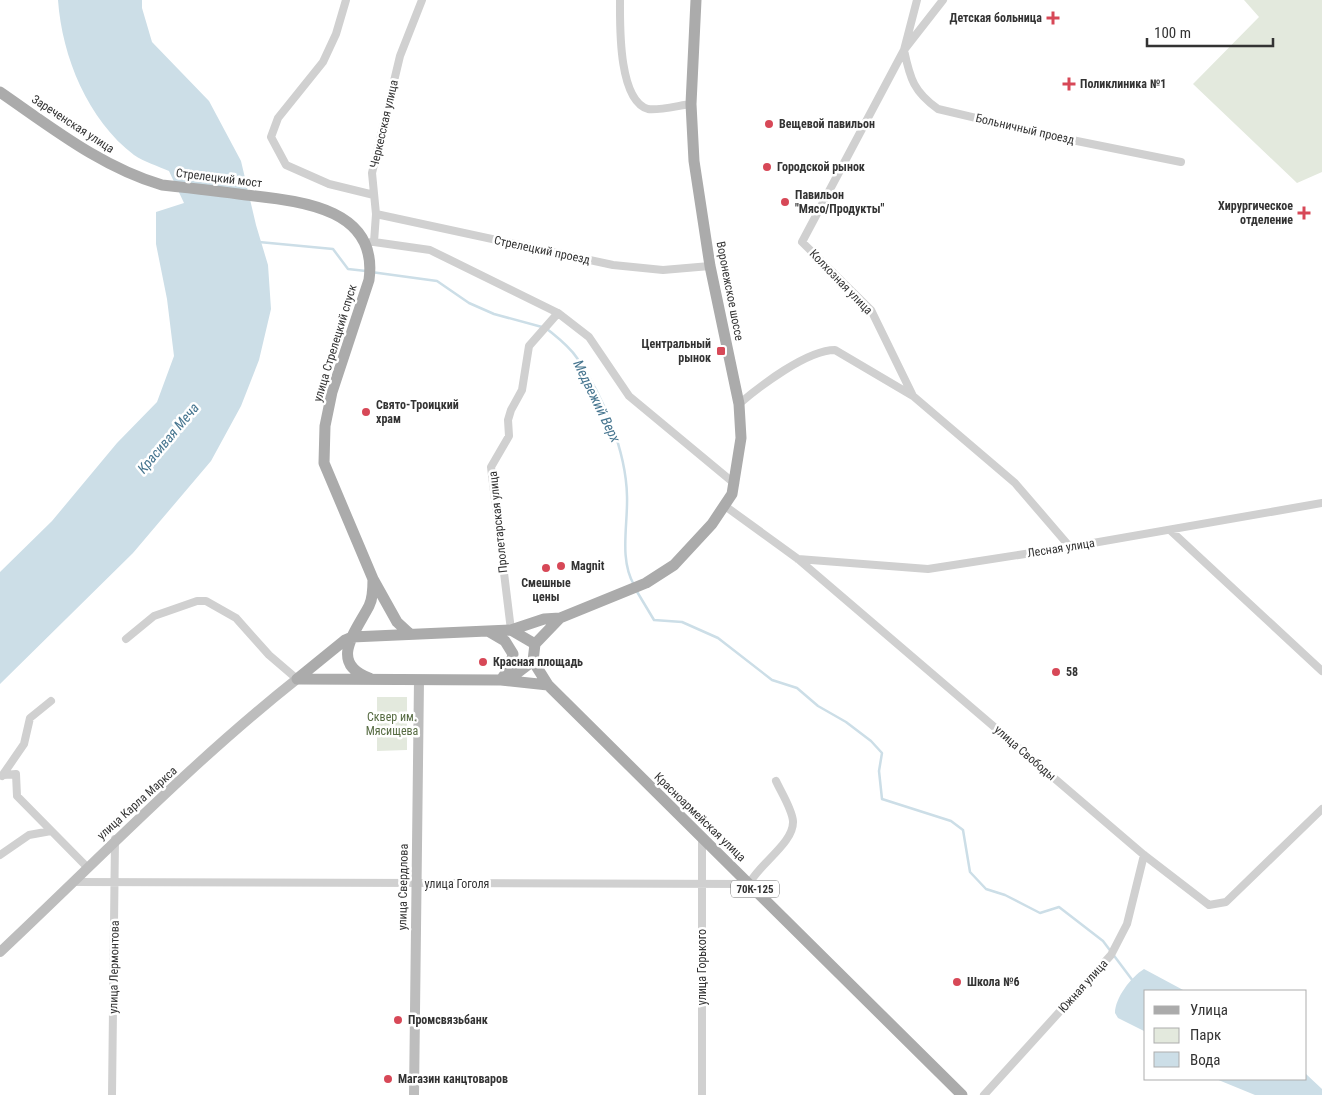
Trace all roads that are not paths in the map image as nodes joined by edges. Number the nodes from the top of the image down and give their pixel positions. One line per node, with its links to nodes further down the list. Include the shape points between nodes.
1 (346, 0): 12 (street, via 323,62 278,118 271,137 286,165 329,184)
2 (422, 0): 12 (street, Черкесская улица, via 400,56 372,173)
3 (620, 0): 9 (street, via 620,54 630,88 639,103 649,109)
4 (696, 0): 9 (main road, Воронежское шоссе)
5 (917, 0): 7 (street, Колхозная улица)
6 (943, 0): 7 (street)
7 (904, 50): 10 (street, Больничный проезд, via 910,79 923,98 938,109); 18 (street, Колхозная улица, via 802,242 871,310)
8 (0, 92): 11 (main road, Зареченская улица, via 92,154 124,172)
9 (691, 104): 16 (main road, Воронежское шоссе, via 694,160)
10 (1181, 162)
11 (162, 184): 13 (main road, Стрелецкий мост)
12 (374, 195): 14 (street, Черкесская улица)
13 (273, 198): 15 (main road, улица Стрелецкий спуск, via 302,202 337,214)
14 (376, 214): 15 (street, Черкесская улица); 16 (street, Стрелецкий проезд, via 613,265 662,270)
15 (369, 243): 17 (street, via 430,250); 26 (main road, улица Стрелецкий спуск, via 369,280 332,392 325,426 324,462)
16 (710, 266): 19 (main road, Воронежское шоссе)
17 (558, 313): 20 (street, via 589,337 629,396); 28 (street, Пролетарская улица, via 529,346 522,390 508,420 509,436 491,467)
18 (914, 396): 19 (street, via 835,350 823,350 765,382); 24 (street, Колхозная улица, via 1015,483)
19 (738, 404): 20 (main road, Воронежское шоссе, via 741,438)
20 (735, 484): 22 (main road, Воронежское шоссе)
21 (1322, 503): 23 (street, Лесная улица)
22 (725, 506): 25 (street, улица Свободы); 27 (main road, Воронежское шоссе, via 674,565 646,583)
23 (1170, 530): 24 (street, Лесная улица); 35 (street)
24 (1070, 547): 25 (street, Лесная улица, via 928,569)
25 (798, 559): 49 (street, улица Свободы)
26 (373, 579): 30 (main road, улица Стрелецкий спуск, via 398,622); 31 (main road, улица Стрелецкий спуск, via 370,604)
27 (561, 617): 28 (main road, via 544,618); 33 (main road)
28 (511, 630): 29 (main road); 33 (main road)
29 (488, 631): 30 (main road); 39 (main road, via 505,642 513,654 510,667)
30 (410, 634): 31 (main road)
31 (352, 637): 36 (main road); 37 (main road, via 347,653 351,666)
32 (126, 639): 36 (street, via 154,616 206,601 236,618 269,655)
33 (535, 644): 34 (main road)
34 (533, 661): 39 (main road); 40 (main road)
35 (1322, 671)
36 (297, 679): 37 (main road); 46 (main road, улица Карла Маркса)
37 (373, 680): 38 (main road)
38 (419, 680): 39 (main road); 53 (main road, улица Свердлова)
39 (501, 680): 40 (main road)
40 (548, 685): 47 (main road, Красноармейская улица / 70К-125)
41 (51, 701): 42 (street, via 30,718 24,744)
42 (2, 776): 45 (street, via 16,774 17,796)
43 (776, 781): 55 (street, via 793,820 790,837 756,872)
44 (1322, 809): 49 (street, улица Свободы, via 1226,902 1209,905)
45 (51, 831): 48 (street, via 29,835); 50 (street)
46 (115, 839): 50 (main road, улица Карла Маркса); 52 (street, улица Лермонтова)
47 (702, 840): 54 (street, улица Горького); 55 (main road, Красноармейская улица / 70К-125)
48 (0, 855)
49 (1144, 855): 61 (street, Южная улица, via 1128,924 1111,954)
50 (87, 867): 51 (main road, улица Карла Маркса)
51 (74, 882): 52 (street, улица Гоголя); 56 (main road, улица Карла Маркса)
52 (115, 882): 53 (street, улица Гоголя); 57 (street, улица Лермонтова)
53 (415, 884): 54 (street, улица Гоголя); 58 (main road, улица Свердлова)
54 (703, 884): 55 (street, улица Гоголя); 59 (street, улица Горького)
55 (749, 884): 60 (main road, Красноармейская улица / 70К-125)
56 (0, 952)
57 (112, 1095)
58 (414, 1095)
59 (702, 1095)
60 (962, 1095)
61 (984, 1095)

